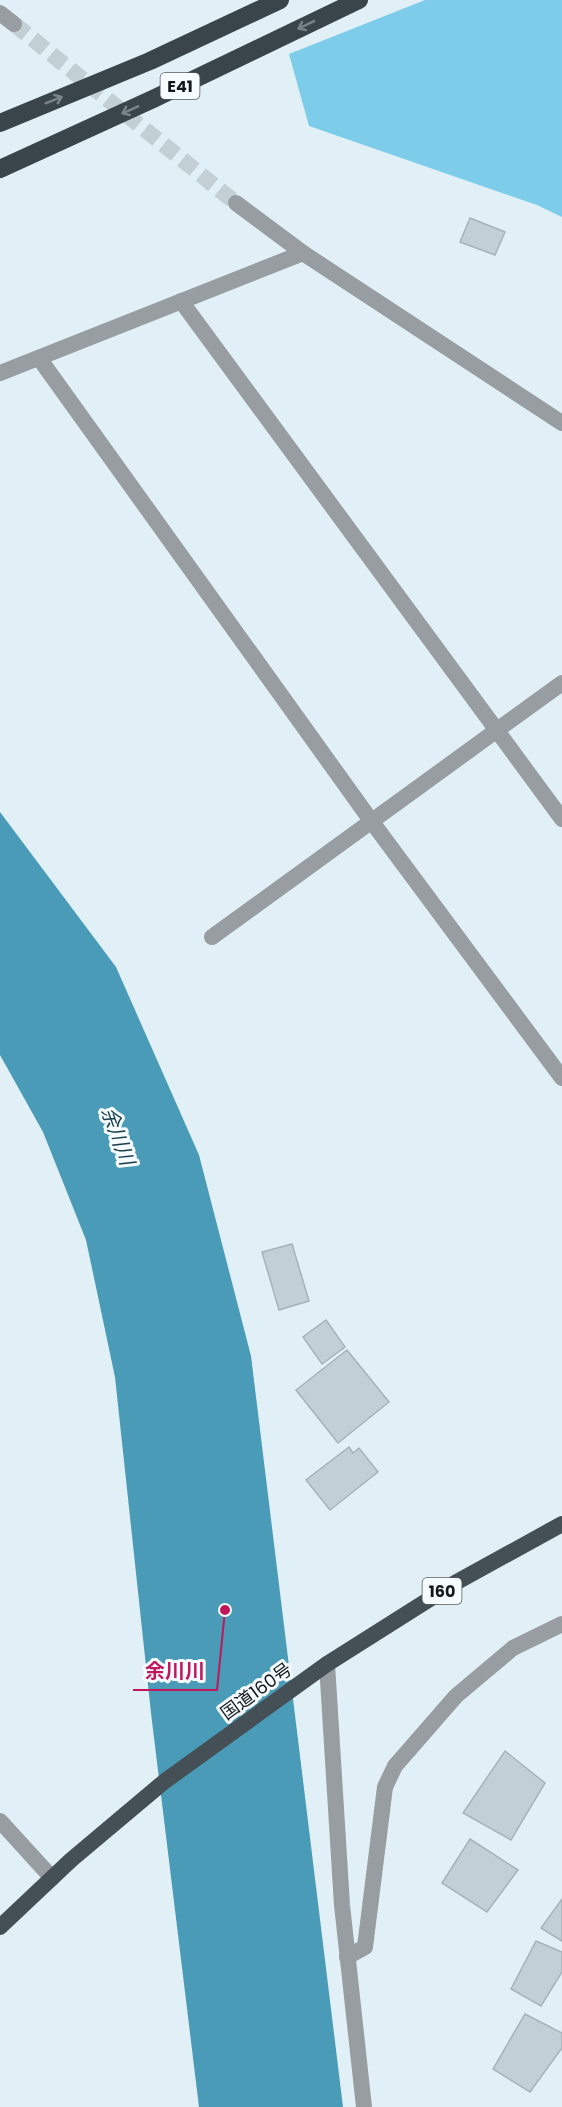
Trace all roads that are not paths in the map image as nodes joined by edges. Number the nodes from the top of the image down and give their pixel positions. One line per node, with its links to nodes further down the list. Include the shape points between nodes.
1 (280, 0): 5 (highway, E41, one-way to 1, via 150,61)
2 (359, 0): 6 (highway, E41, one-way to 6)
3 (0, 12): 4 (street)
4 (14, 24)
5 (0, 123)
6 (0, 169)
7 (236, 202): 8 (street)
8 (303, 253): 9 (street); 12 (street)
9 (181, 302): 10 (street); 14 (street)
10 (39, 358): 11 (street); 16 (street)
11 (0, 373)
12 (562, 423)
13 (562, 683): 14 (street)
14 (497, 731): 15 (street); 16 (street)
15 (562, 819)
16 (372, 822): 17 (street); 18 (street)
17 (212, 937)
18 (562, 1078)
19 (562, 1524): 21 (highway, 国道160号 / 160, via 455,1583)
20 (562, 1624): 25 (street, via 513,1648 456,1696 395,1766 385,1787 365,1947)
21 (327, 1664): 23 (highway, 国道160号 / 160, via 165,1780); 25 (street)
22 (0, 1821): 23 (street)
23 (52, 1878): 24 (highway, 国道160号 / 160)
24 (0, 1927)
25 (347, 1956): 26 (street)
26 (364, 2107)

